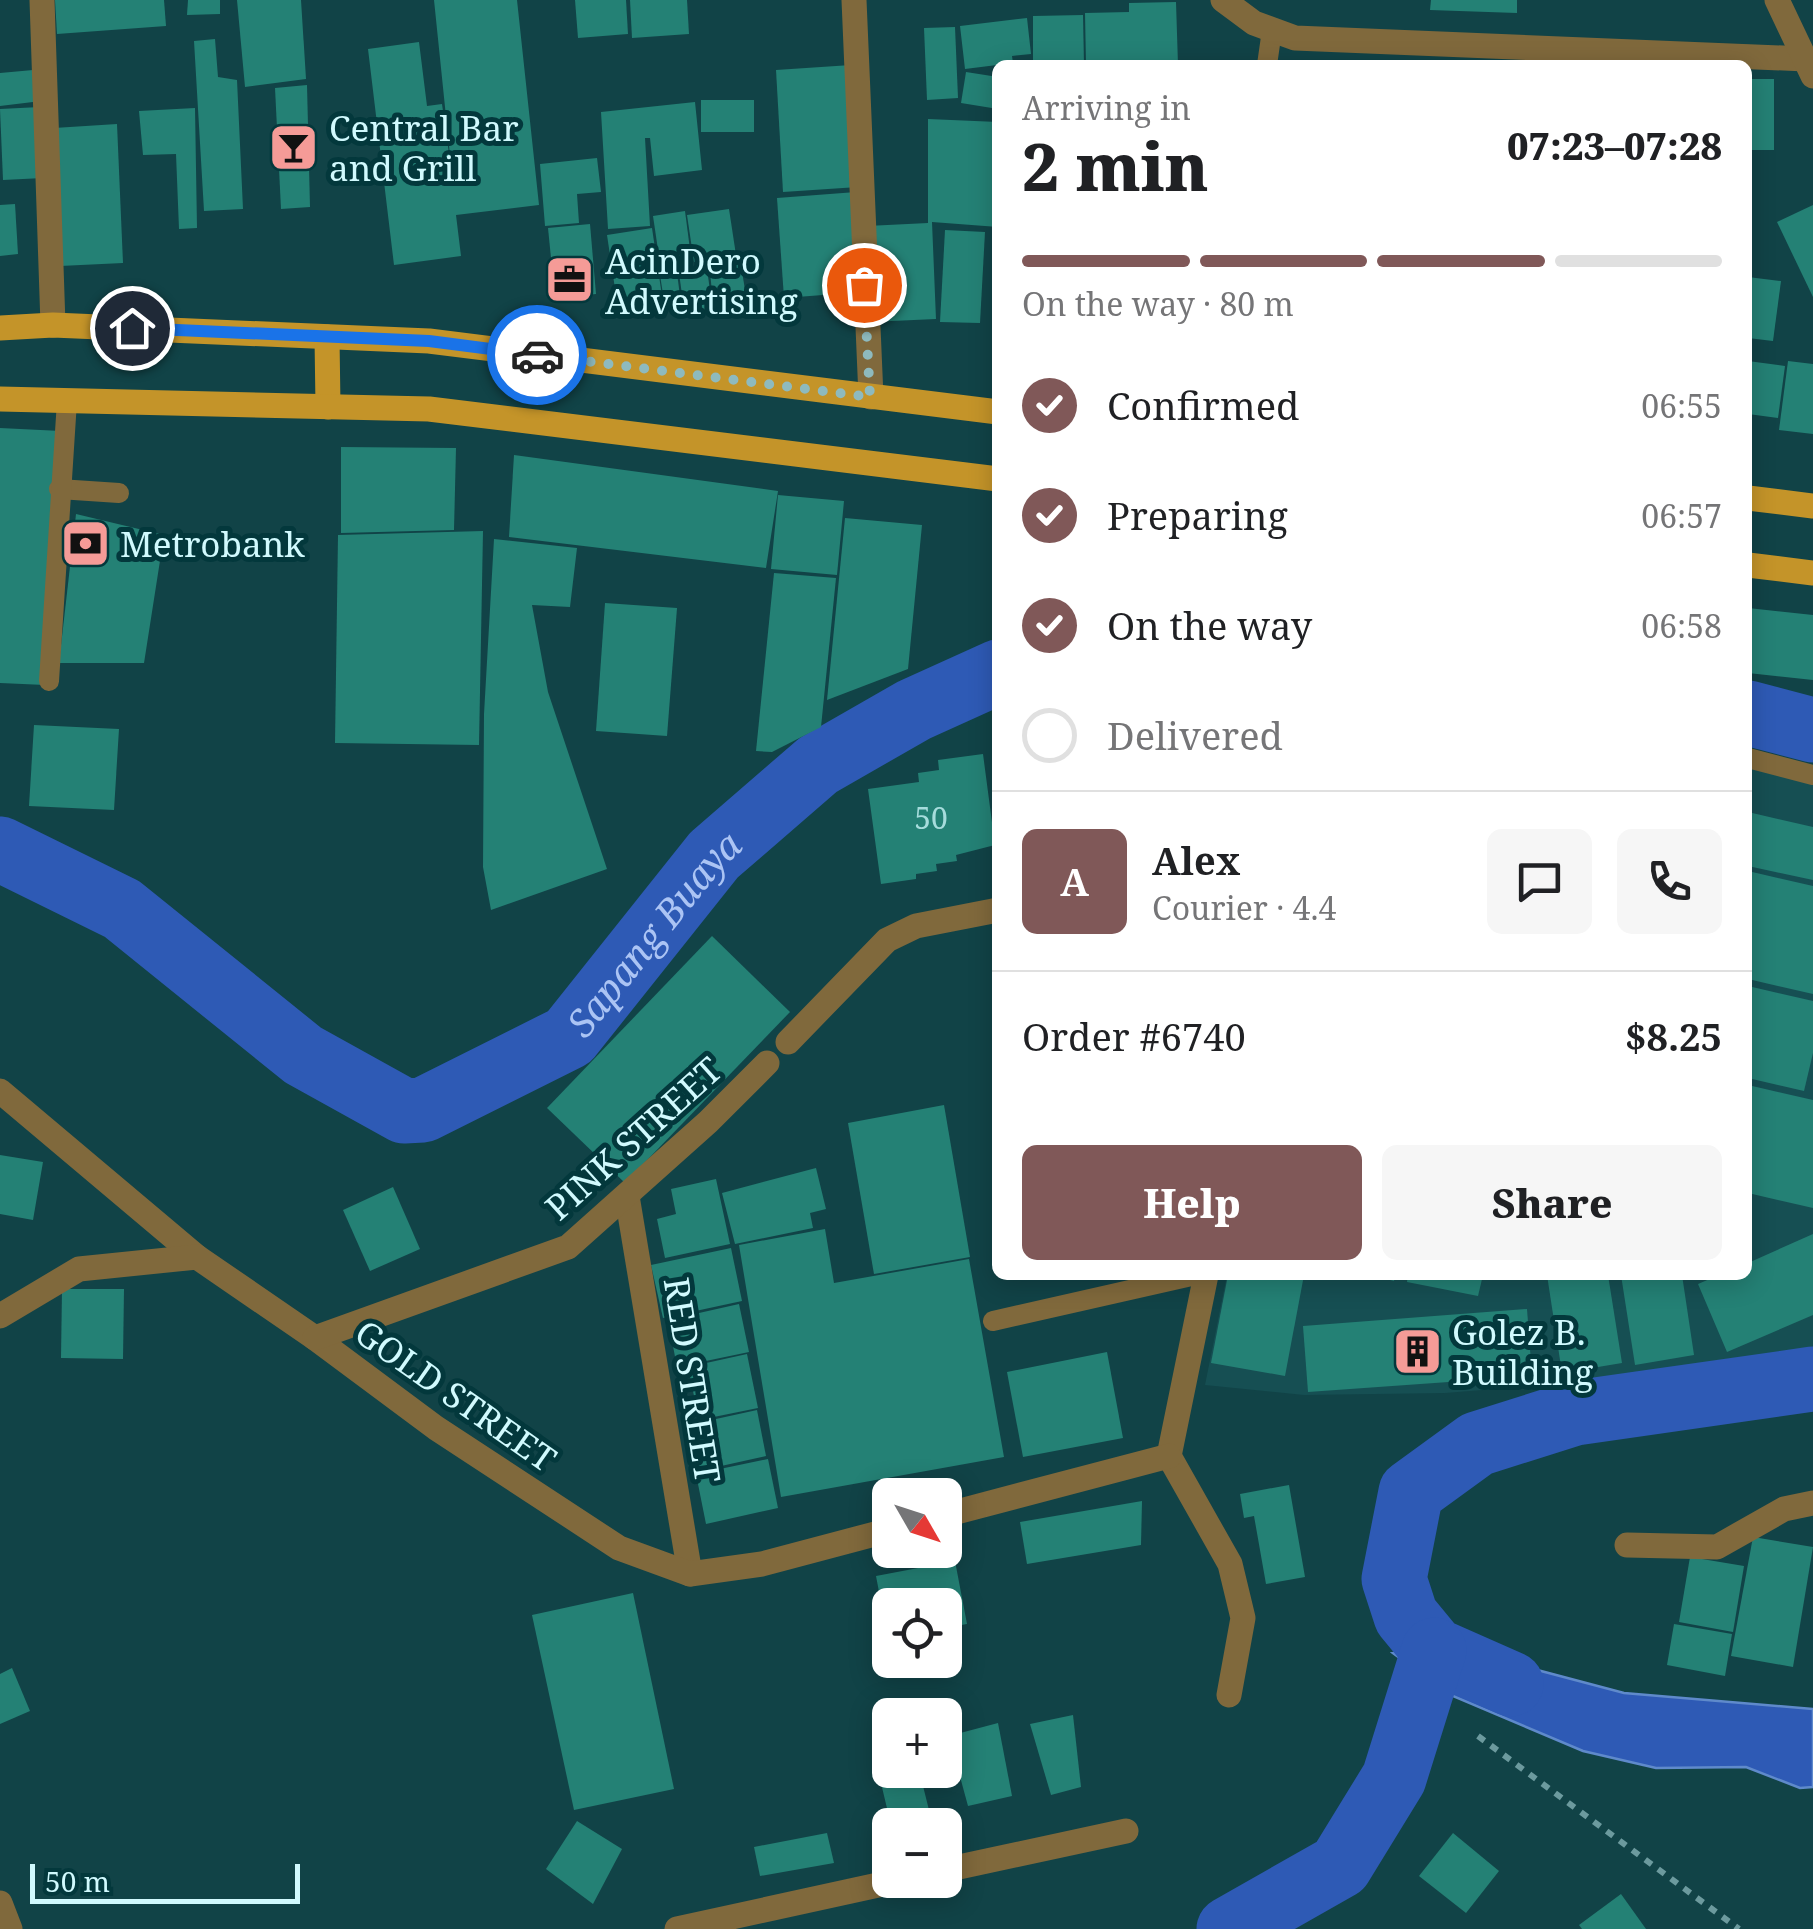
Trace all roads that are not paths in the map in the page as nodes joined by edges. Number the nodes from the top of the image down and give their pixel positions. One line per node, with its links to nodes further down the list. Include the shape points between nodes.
1 (42, 0): 10 (street)
2 (854, 0): 13 (street)
3 (1223, 0): 5 (street)
4 (1778, 0): 9 (street)
5 (1272, 30): 6 (lane); 7 (street, via 1295,38)
6 (1268, 60)
7 (1672, 60)
8 (1752, 65): 9 (street)
9 (1809, 68)
10 (54, 325): 11 (main road); 12 (main road)
11 (0, 328)
12 (327, 337): 13 (main road, via 429,341); 16 (main road)
13 (870, 397): 17 (main road)
14 (0, 399): 15 (main road)
15 (67, 401): 16 (main road); 19 (lane)
16 (328, 407): 18 (main road, via 429,409)
17 (992, 411)
18 (992, 478)
19 (59, 489): 20 (lane); 25 (lane)
20 (119, 493)
21 (1752, 498): 22 (main road)
22 (1813, 506)
23 (1752, 565): 24 (main road)
24 (1813, 573)
25 (50, 682)
26 (1752, 759): 27 (lane)
27 (1813, 775)
28 (992, 911): 29 (street, via 916,926 886,940)
29 (788, 1042)
30 (768, 1063): 32 (street, PINK STREET)
31 (0, 1091): 33 (street, GOLD STREET)
32 (627, 1196): 38 (street, PINK STREET, via 568,1248); 44 (street, RED STREET)
33 (197, 1257): 36 (street, via 78,1268); 38 (street, GOLD STREET)
34 (1174, 1280): 37 (lane)
35 (1205, 1280): 39 (street)
36 (0, 1316)
37 (992, 1322)
38 (315, 1338): 44 (street, GOLD STREET, via 436,1428 618,1548)
39 (1169, 1456): 41 (street); 45 (street, via 1230,1564 1243,1618)
40 (1813, 1503): 43 (street, via 1784,1509 1716,1547)
41 (962, 1511)
42 (872, 1535): 44 (street, GOLD STREET, via 762,1564)
43 (1627, 1545)
44 (690, 1574)
45 (1229, 1695)
46 (1126, 1831): 47 (street)
47 (962, 1866)
48 (872, 1886): 51 (street)
49 (0, 1902): 50 (street)
50 (10, 1929)
51 (677, 1929)

